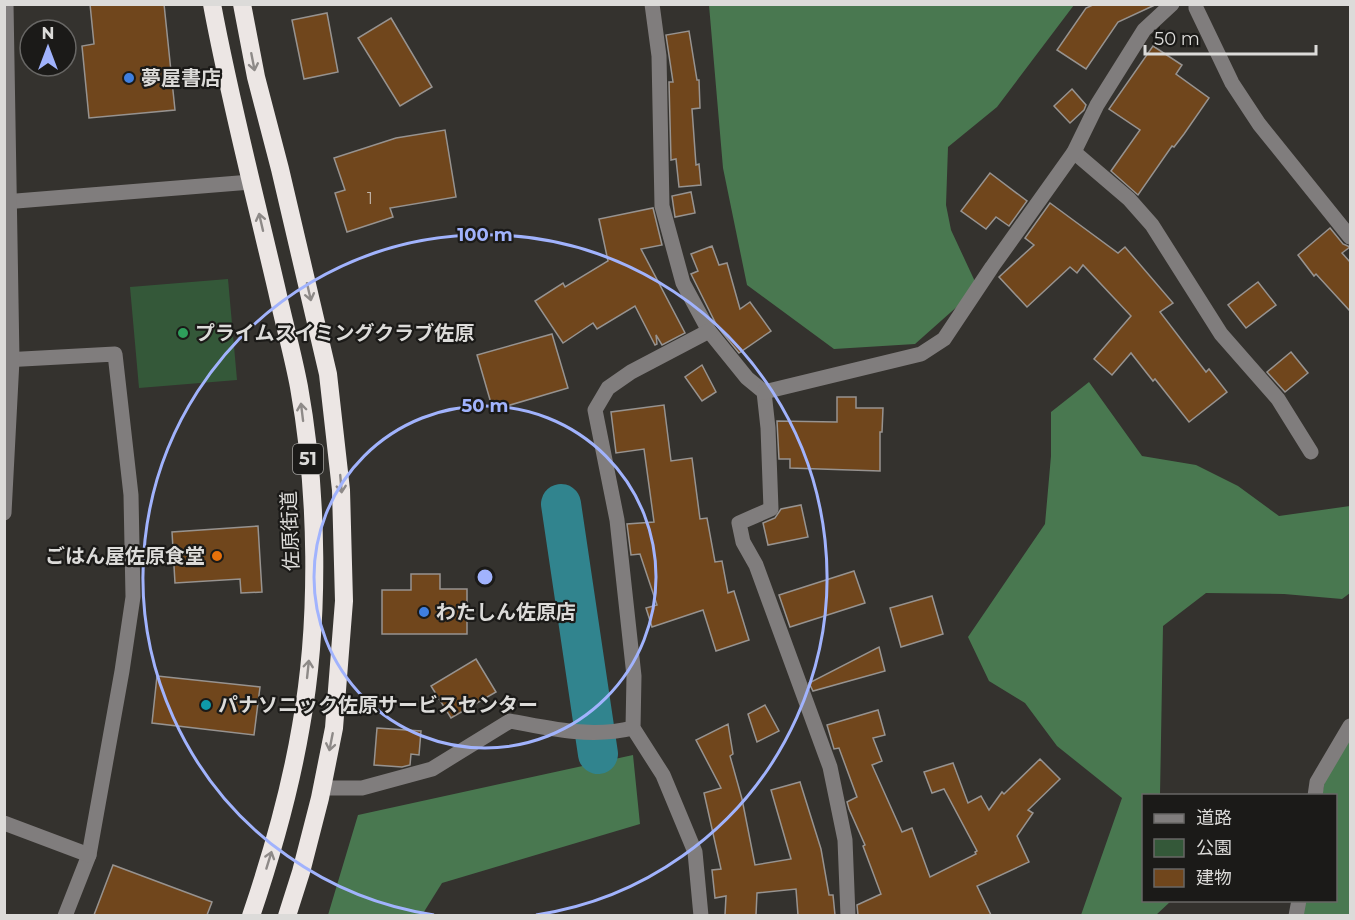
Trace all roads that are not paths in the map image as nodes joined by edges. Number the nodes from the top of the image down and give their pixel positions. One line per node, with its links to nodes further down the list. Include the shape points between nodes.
1 (6, 4): 7 (street)
2 (212, 4): 9 (highway, 佐原街道 / 51)
3 (242, 4): 19 (highway, 51, one-way to 19, via 328,374 342,490 344,600 340,672)
4 (652, 4): 12 (street, via 659,56 662,206 683,283)
5 (1172, 4): 8 (street, via 1144,30 1097,105)
6 (1196, 4): 11 (street, via 1232,83 1259,124)
7 (6, 91): 10 (street)
8 (1074, 152): 14 (street, via 944,339 921,354); 15 (street, via 1129,199 1152,225 1221,334 1278,399)
9 (251, 182): 10 (street); 24 (highway, 佐原街道 / 51, one-way to 9, via 286,800 302,725 314,594 311,478 299,388)
10 (7, 202): 13 (street)
11 (1350, 237)
12 (709, 331): 14 (street, via 747,378); 18 (street, via 631,372 608,388 595,410 618,531 634,676)
13 (8, 360): 16 (street); 22 (street, via 115,354 131,495 133,597)
14 (764, 392): 27 (street, via 771,509 739,523 830,767 845,840)
15 (1311, 452)
16 (4, 513)
17 (1350, 726): 20 (street, via 1317,782)
18 (633, 728): 19 (street, via 618,732 568,732 510,721 432,770 362,788); 26 (street, via 663,775 695,852)
19 (322, 788): 25 (highway, 51)
20 (1315, 794)
21 (4, 823): 22 (street)
22 (89, 855): 23 (street)
23 (65, 915)
24 (251, 915)
25 (287, 915)
26 (701, 915)
27 (848, 915)

